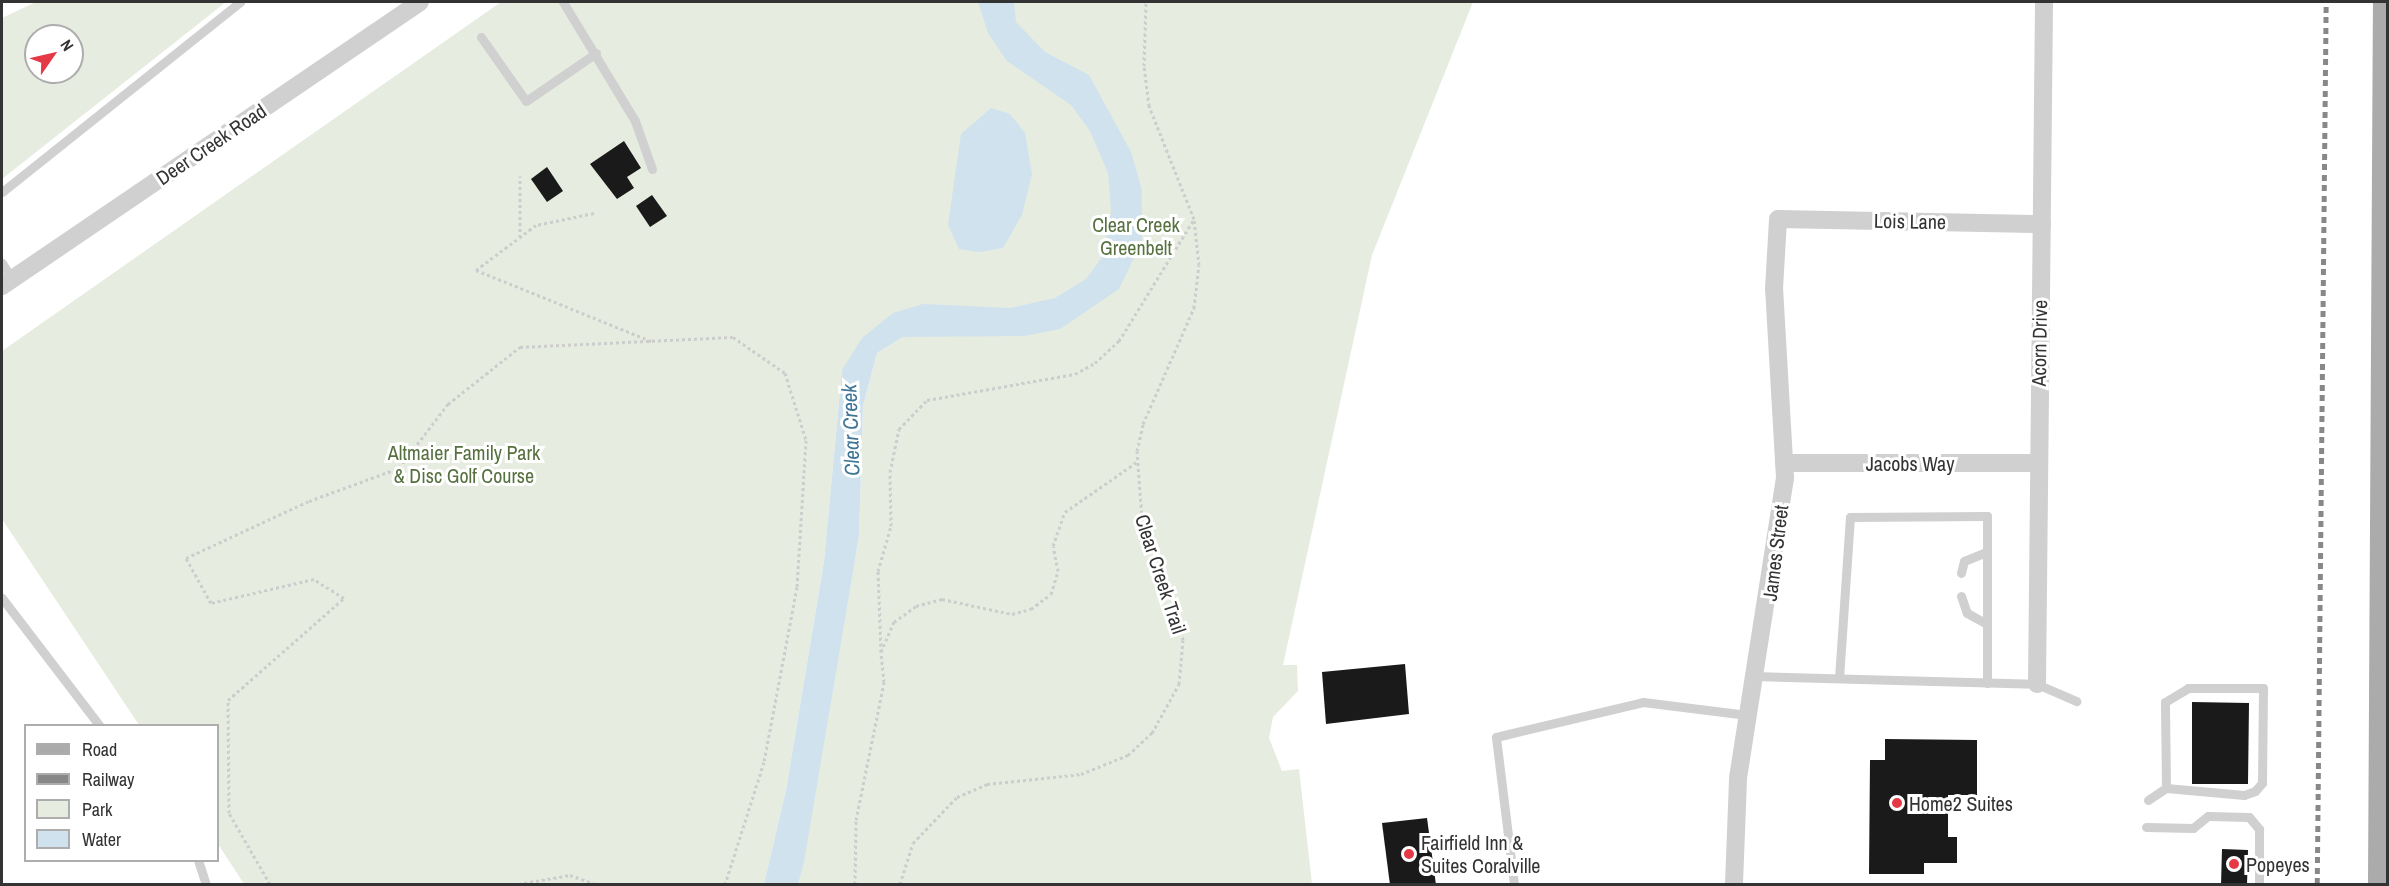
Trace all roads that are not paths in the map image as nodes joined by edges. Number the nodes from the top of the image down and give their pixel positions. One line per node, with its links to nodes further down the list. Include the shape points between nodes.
1 (240, 2): 9 (lane)
2 (420, 2): 13 (street, Deer Creek Road)
3 (563, 2): 7 (lane)
4 (2044, 2): 11 (street, Acorn Drive)
5 (2387, 2): 36 (main road)
6 (481, 37): 7 (lane, via 526,101)
7 (596, 53): 8 (lane, via 635,121)
8 (652, 169)
9 (2, 192)
10 (1778, 219): 11 (street, Lois Lane); 14 (street, James Street, via 1774,290)
11 (2042, 224): 15 (street, Acorn Drive)
12 (2, 263): 13 (lane)
13 (7, 283)
14 (1784, 463): 15 (street, Jacobs Way); 21 (street, James Street)
15 (2036, 464): 24 (street, Acorn Drive)
16 (1986, 552): 17 (lane, via 1964,561); 20 (lane); 22 (lane, via 1987,516 1850,517)
17 (1960, 573)
18 (1961, 596): 20 (lane, via 1967,613)
19 (2, 598): 27 (lane)
20 (1987, 624): 23 (lane)
21 (1755, 676): 22 (lane); 26 (street, James Street)
22 (1839, 678): 23 (lane)
23 (1987, 683): 24 (lane)
24 (2037, 684): 25 (lane)
25 (2076, 701)
26 (1747, 715): 33 (lane, via 1643,702 1496,737); 34 (street, James Street, via 1738,778)
27 (98, 724)
28 (2166, 788): 28 (lane, via 2165,702 2188,688 2262,688 2262,783 2255,791 2244,795); 29 (lane)
29 (2148, 800)
30 (2146, 827): 35 (lane, via 2193,828 2208,816 2249,817 2259,829)
31 (198, 862): 32 (lane)
32 (206, 885)
33 (1514, 885)
34 (1734, 885)
35 (2259, 885)
36 (2382, 885)

